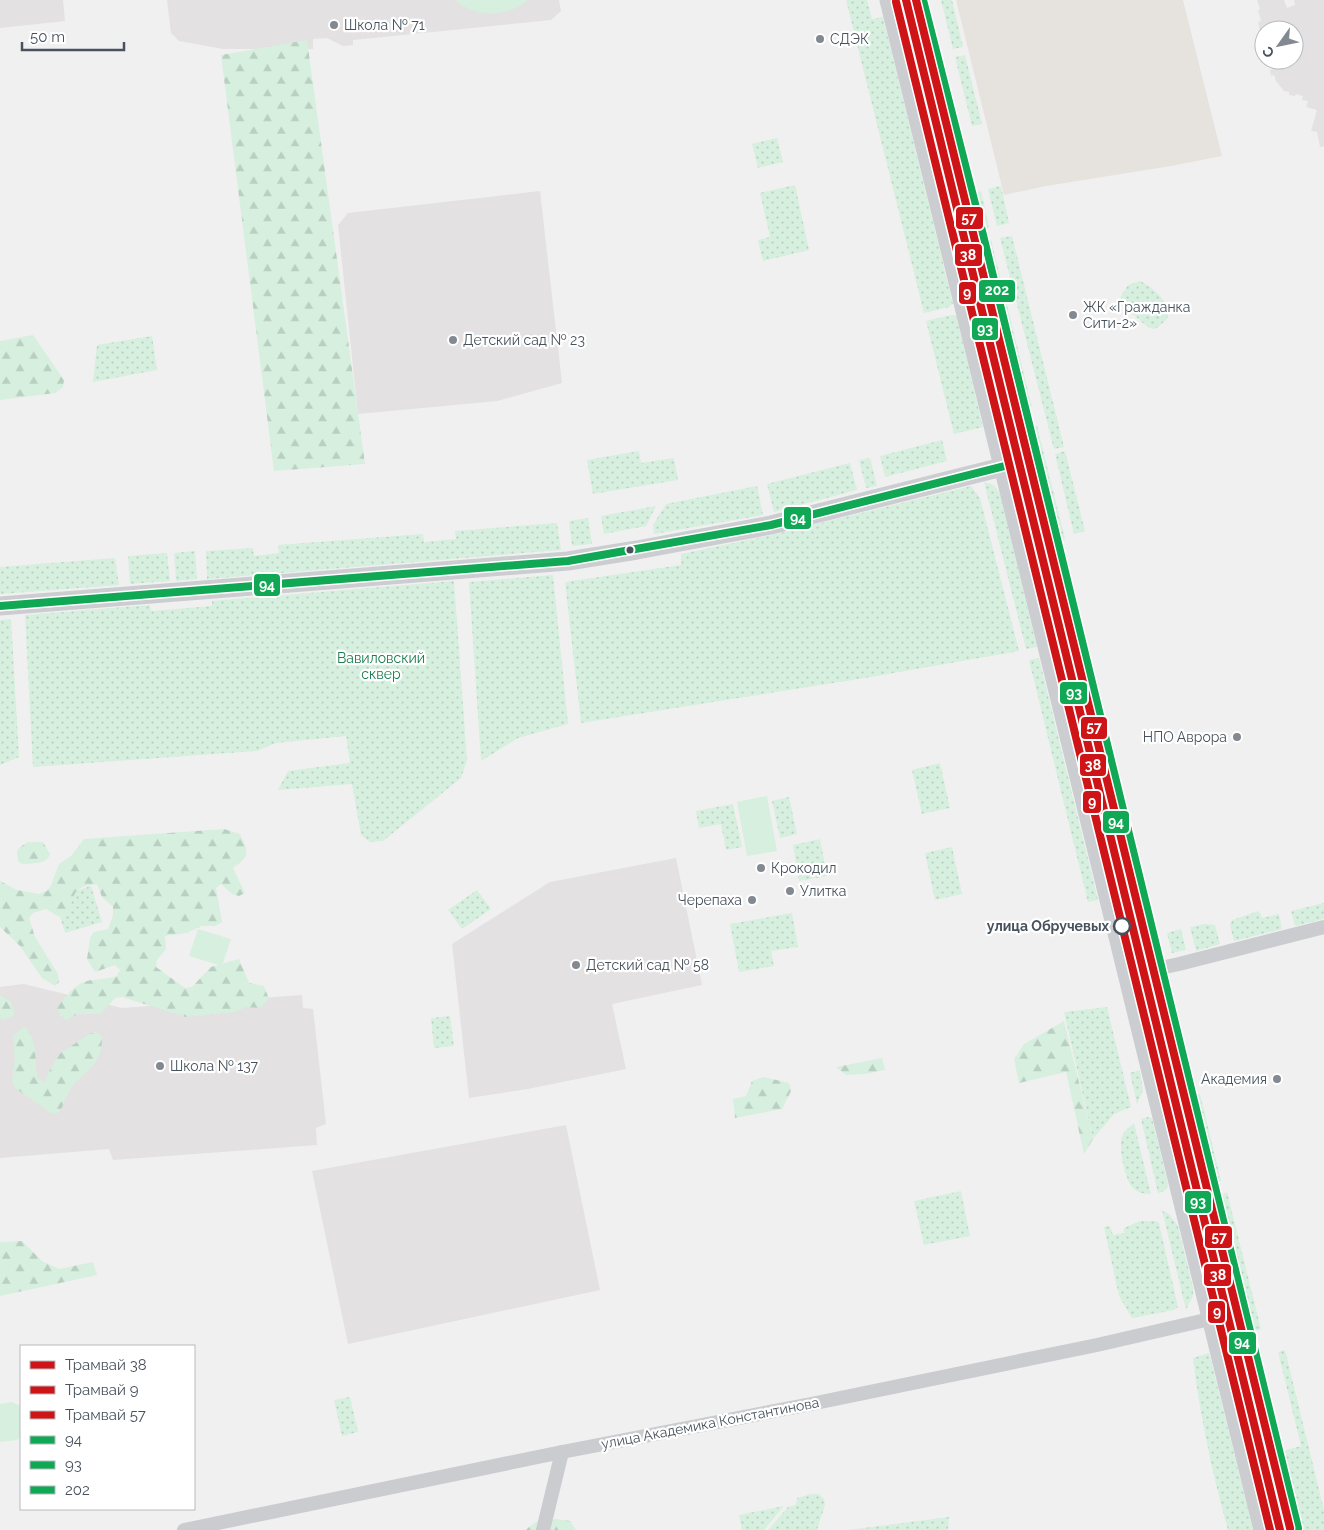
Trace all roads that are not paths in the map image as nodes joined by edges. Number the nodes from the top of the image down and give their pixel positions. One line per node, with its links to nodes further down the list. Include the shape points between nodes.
1 (889, 0): 4 (main road)
2 (914, 0): 3 (main road)
3 (1028, 460): 4 (main road); 7 (main road)
4 (1003, 466): 5 (main road, via 771,525 568,561); 8 (main road)
5 (0, 606)
6 (1324, 927): 7 (street)
7 (1152, 970): 8 (street); 9 (main road)
8 (1128, 975): 10 (main road)
9 (1236, 1313): 10 (street, улица Академика Константинова); 15 (main road)
10 (1212, 1319): 11 (street, улица Академика Константинова); 14 (main road)
11 (562, 1452): 12 (street, улица Академика Константинова); 13 (street)
12 (184, 1530)
13 (543, 1530)
14 (1263, 1530)
15 (1288, 1530)

